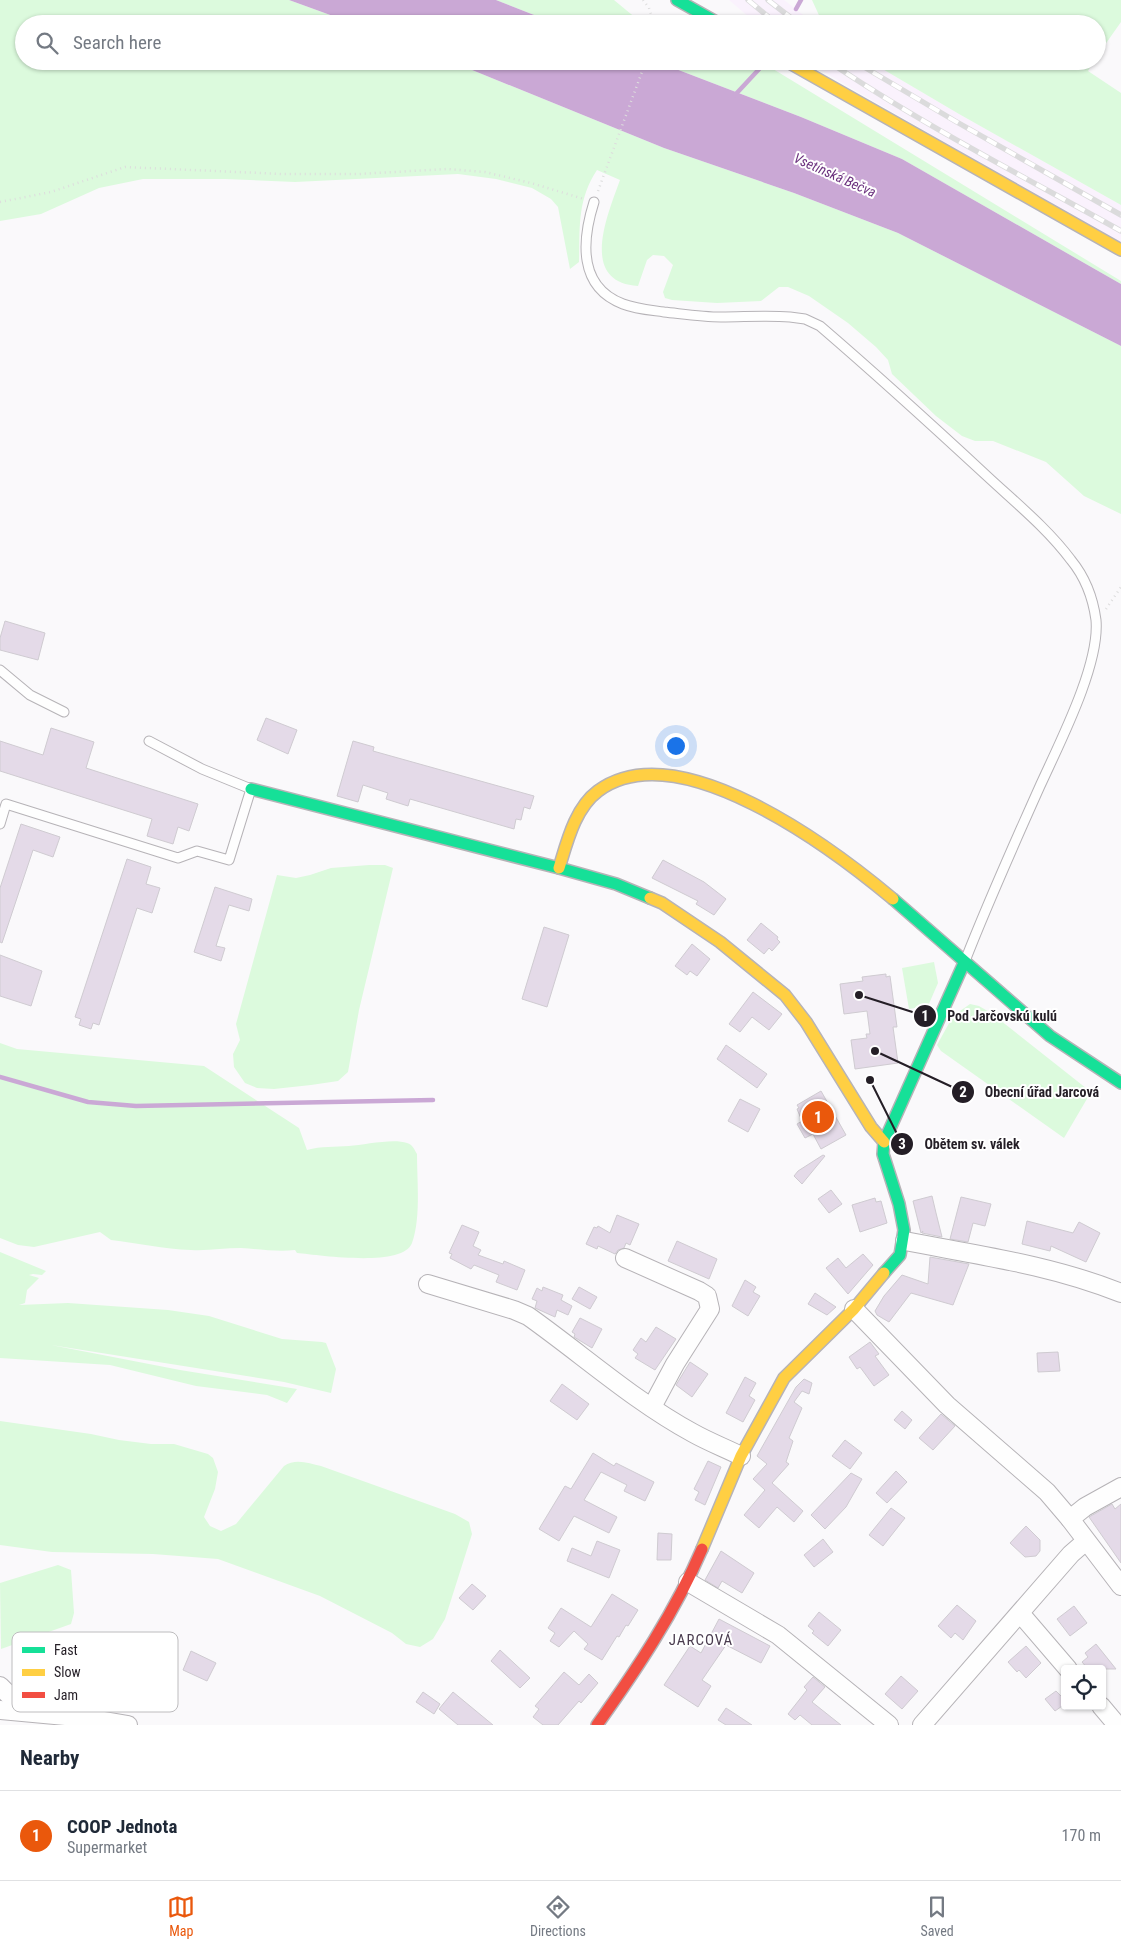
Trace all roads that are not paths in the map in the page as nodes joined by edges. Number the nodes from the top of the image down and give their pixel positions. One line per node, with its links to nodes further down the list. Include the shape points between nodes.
1 (677, 0): 2 (street)
2 (704, 15)
3 (802, 70): 5 (street)
4 (594, 202): 12 (lane, via 587,230 587,266 596,283 610,297 640,309 698,316 790,317 820,326 949,441 1054,541 1082,576 1096,622 1090,664 1072,714)
5 (1121, 250)
6 (0, 670): 7 (lane, via 30,695)
7 (64, 712)
8 (149, 741): 9 (lane, via 202,769)
9 (251, 789): 10 (lane, via 228,860 197,851 178,858 6,804); 11 (street)
10 (1, 819)
11 (559, 868): 12 (street, via 580,812 599,790 623,778 641,774 693,780 754,805 834,853); 14 (street, via 622,886 662,903 720,942 776,986 806,1022 871,1127)
12 (964, 962): 13 (street, via 1042,1029); 14 (street)
13 (1121, 1083)
14 (884, 1142): 15 (street, via 883,1154 903,1220)
15 (905, 1241): 18 (street, via 1052,1270); 19 (street, via 896,1260)
16 (625, 1258): 20 (street, via 699,1291 707,1296 710,1304 708,1314)
17 (428, 1284): 20 (street, via 528,1316)
18 (1121, 1293)
19 (854, 1309): 21 (street, via 784,1378); 23 (street, via 947,1404 1042,1486)
20 (652, 1407): 21 (street, via 694,1433)
21 (741, 1456): 25 (street)
22 (1121, 1487): 23 (street, via 1084,1507)
23 (1070, 1519): 24 (street)
24 (1086, 1541): 26 (street); 27 (street)
25 (688, 1582): 34 (street, via 667,1622); 35 (street, via 778,1635)
26 (1121, 1586)
27 (1020, 1613): 28 (street); 36 (street)
28 (1065, 1665)
29 (0, 1686): 30 (street)
30 (12, 1698)
31 (1104, 1710): 37 (street)
32 (30, 1712): 33 (street)
33 (128, 1725)
34 (597, 1725)
35 (889, 1725)
36 (922, 1725)
37 (1117, 1725)

